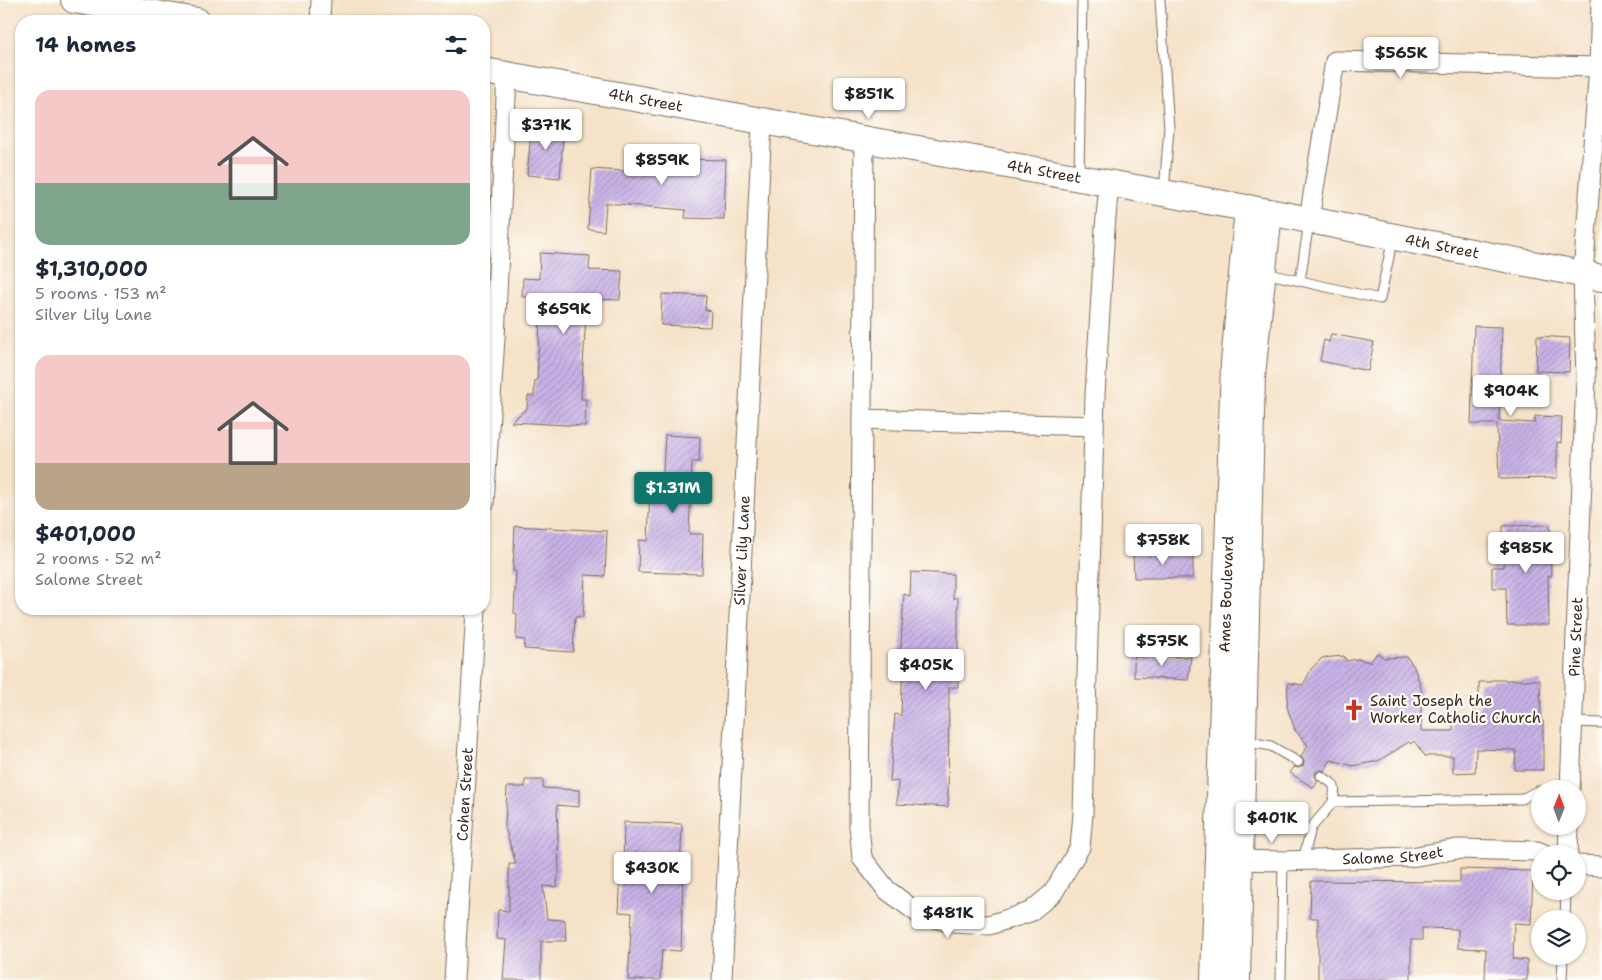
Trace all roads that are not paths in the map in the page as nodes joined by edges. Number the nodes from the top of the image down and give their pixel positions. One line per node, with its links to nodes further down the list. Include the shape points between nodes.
1 (74, 0): 6 (street)
2 (321, 0): 7 (street)
3 (1082, 0): 12 (lane)
4 (1160, 0): 14 (lane, via 1169,128)
5 (1601, 0): 8 (street, Pine Street)
6 (162, 15)
7 (320, 15)
8 (1599, 67): 16 (street, via 1335,61); 19 (street, Pine Street)
9 (495, 73): 10 (street, 4th Street); 21 (street, via 495,338)
10 (762, 122): 11 (street, 4th Street); 41 (street, Silver Lily Lane)
11 (864, 140): 12 (street, 4th Street); 22 (street)
12 (1079, 178): 13 (street, 4th Street)
13 (1109, 184): 14 (street, 4th Street); 23 (street)
14 (1164, 194): 15 (street, 4th Street)
15 (1259, 210): 16 (street, 4th Street); 18 (street, Ames Boulevard); 42 (street, Ames Boulevard, via 1234,363)
16 (1309, 220): 17 (street, 4th Street); 20 (lane)
17 (1393, 236): 19 (street, 4th Street); 20 (lane, via 1380,299)
18 (1263, 273): 20 (lane); 27 (street, Ames Boulevard, via 1252,375)
19 (1593, 276): 25 (street, Pine Street)
20 (1300, 281)
21 (490, 413)
22 (862, 419): 23 (street); 23 (street, via 859,816 862,858 887,890 920,914 953,923 989,925 1030,912 1053,893 1080,847)
23 (1094, 426)
24 (476, 615): 40 (street, Cohen Street)
25 (1573, 722): 26 (lane); 30 (street, Pine Street)
26 (1602, 723)
27 (1244, 741): 28 (lane, via 1271,746); 34 (street, Ames Boulevard)
28 (1298, 762)
29 (1321, 776): 32 (lane, via 1333,783)
30 (1570, 780)
31 (1531, 794): 32 (lane, via 1522,799)
32 (1333, 802): 35 (lane, via 1311,828)
33 (1531, 851): 35 (street, Salome Street, via 1457,849 1411,858)
34 (1241, 860): 36 (street, Salome Street); 43 (street, Ames Boulevard)
35 (1303, 860): 36 (street, Salome Street)
36 (1283, 861): 44 (lane)
37 (1586, 865): 38 (street)
38 (1602, 866)
39 (1563, 965): 45 (lane)
40 (454, 980)
41 (722, 980)
42 (1214, 980)
43 (1238, 980)
44 (1281, 980)
45 (1562, 980)

